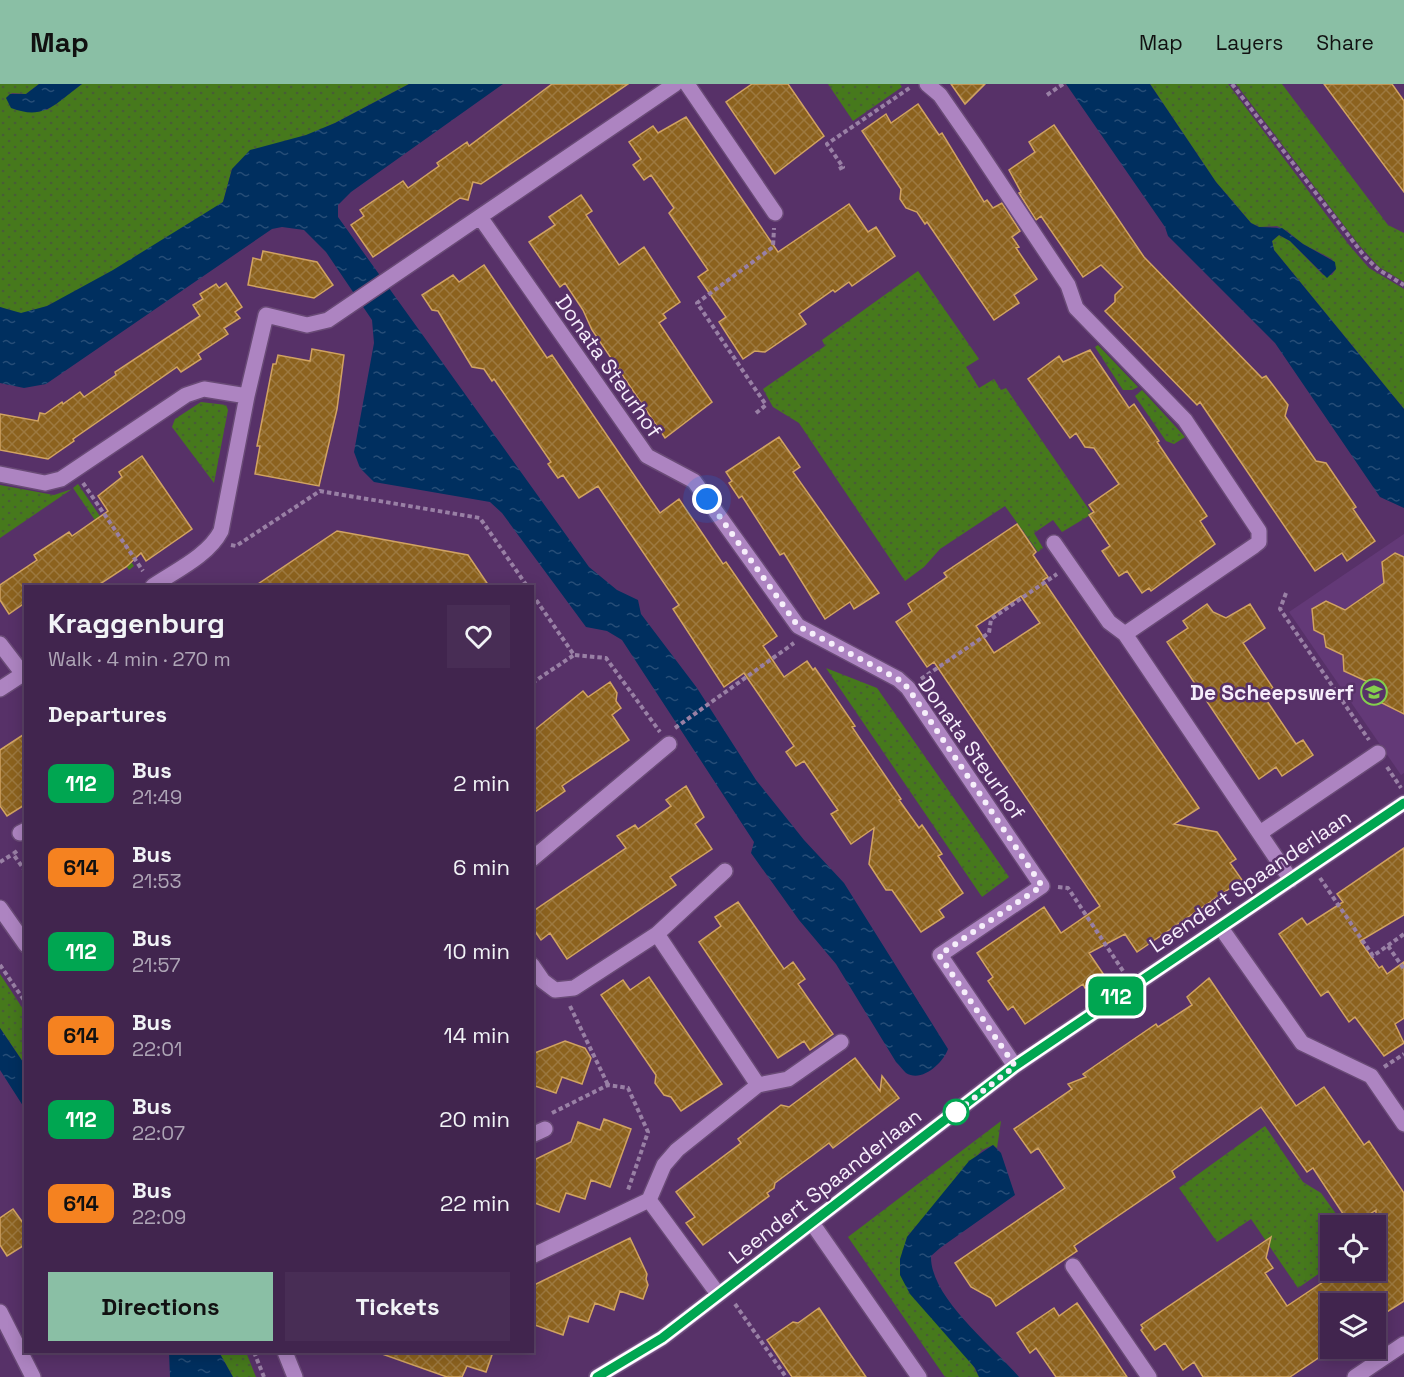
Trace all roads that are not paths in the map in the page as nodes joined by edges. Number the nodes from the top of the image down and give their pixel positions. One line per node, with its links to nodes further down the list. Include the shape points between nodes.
1 (675, 84): 5 (street)
2 (687, 84): 4 (street)
3 (927, 84): 10 (street, via 940,95 1068,285 1076,308 1185,420 1259,531 1259,542 1254,546)
4 (775, 213)
5 (480, 217): 6 (street, via 328,321 317,325 266,315); 27 (street, Donata Steurhof, via 647,456 694,481 798,626 908,688 1042,886 939,955)
6 (247, 396): 7 (street, via 204,390 186,395 61,480 45,483); 9 (street, via 221,531 216,541)
7 (0, 474)
8 (1054, 543): 10 (street, via 1108,622)
9 (154, 585)
10 (1125, 634): 17 (street)
11 (0, 644): 12 (street)
12 (24, 673): 13 (street)
13 (0, 689)
14 (670, 738): 18 (street)
15 (1378, 753): 17 (street)
16 (1404, 803): 20 (street, Leendert Spaanderlaan)
17 (1260, 833): 20 (street)
18 (534, 857)
19 (725, 871): 23 (street)
20 (1291, 880): 22 (street, Leendert Spaanderlaan)
21 (0, 908): 24 (street)
22 (1221, 928): 27 (street, Leendert Spaanderlaan); 29 (street, via 1302,1042 1371,1076)
23 (657, 934): 25 (street, via 574,988 555,990); 28 (street)
24 (24, 942)
25 (534, 968)
26 (841, 1042): 28 (street, via 788,1079)
27 (1015, 1066): 31 (street, Leendert Spaanderlaan)
28 (758, 1085): 30 (street, via 676,1150 664,1165)
29 (1404, 1124)
30 (649, 1200): 32 (street); 34 (street)
31 (812, 1223): 34 (street, Leendert Spaanderlaan); 41 (street)
32 (534, 1255)
33 (1073, 1266): 42 (street)
34 (721, 1292): 40 (street, Leendert Spaanderlaan, via 662,1338)
35 (0, 1312): 38 (street)
36 (1404, 1344): 43 (street)
37 (285, 1353): 39 (street)
38 (33, 1377)
39 (295, 1377)
40 (597, 1377)
41 (919, 1377)
42 (1149, 1377)
43 (1355, 1377)

